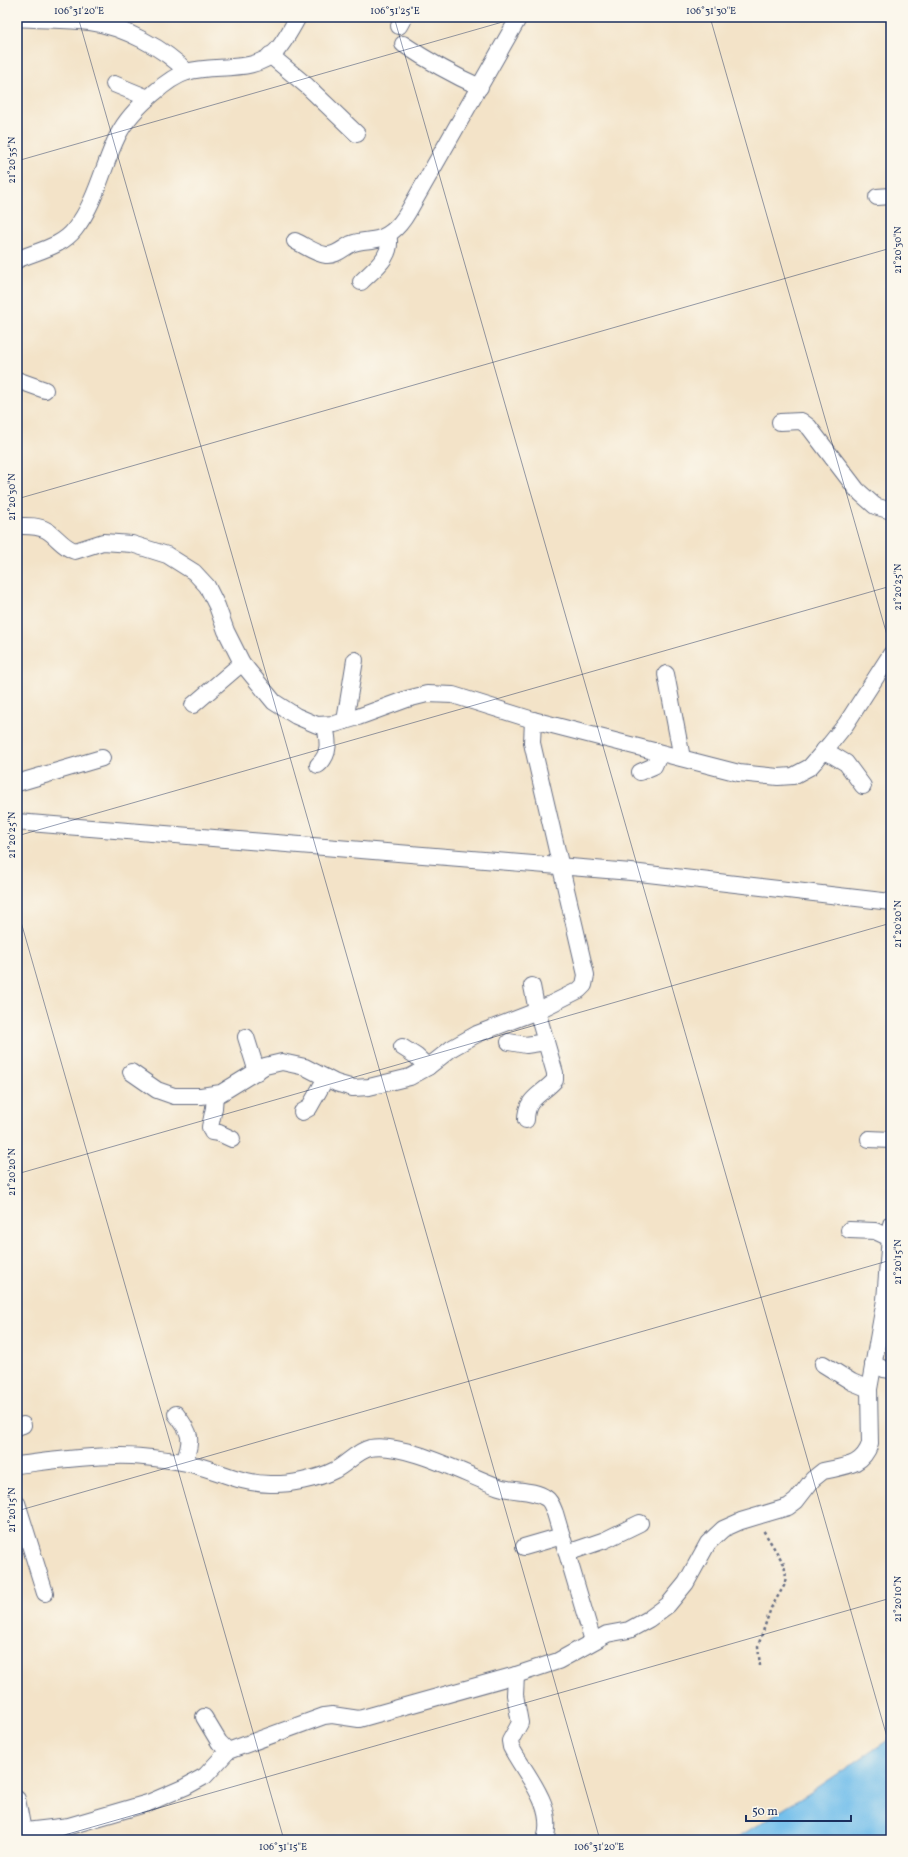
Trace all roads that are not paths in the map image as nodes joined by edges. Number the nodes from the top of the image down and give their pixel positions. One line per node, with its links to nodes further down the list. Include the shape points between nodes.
1 (298, 17): 5 (street, via 276,51)
2 (519, 17): 8 (street)
3 (17, 18): 6 (street, via 91,22 122,31 159,49 177,61)
4 (403, 44): 8 (street)
5 (270, 55): 6 (street, via 263,60 237,67); 10 (street)
6 (187, 72): 9 (street, via 164,84)
7 (114, 84): 9 (street)
8 (480, 87): 11 (street, via 402,222)
9 (148, 98): 13 (street, via 119,134 94,196 75,229 60,242)
10 (357, 134)
11 (388, 235): 12 (street, via 350,244 328,255); 14 (street, via 390,243 387,255)
12 (295, 241)
13 (17, 260)
14 (361, 282)
15 (17, 380): 16 (street)
16 (45, 390)
17 (780, 422): 18 (street, via 801,421 809,427 857,490 875,506)
18 (891, 511)
19 (17, 526): 22 (street, via 46,530 64,546 75,551 103,542 112,542 132,544 167,555 194,572 207,586)
20 (891, 654): 28 (street, via 846,724)
21 (355, 660): 26 (street)
22 (242, 663): 24 (street); 27 (street, via 274,702 307,722)
23 (666, 674): 31 (street)
24 (193, 705)
25 (533, 720): 26 (street, via 454,695 427,694); 29 (street); 37 (street, via 532,743)
26 (345, 721): 27 (street)
27 (325, 725): 32 (street, via 327,753)
28 (824, 750): 31 (street, via 810,766 793,776 778,777 738,773); 35 (street, via 846,763)
29 (655, 751): 31 (street); 33 (street, via 657,759 654,766)
30 (102, 758): 34 (street)
31 (682, 758)
32 (318, 765)
33 (640, 772)
34 (17, 783)
35 (863, 786)
36 (17, 822): 37 (street)
37 (562, 867): 38 (street, via 631,872); 40 (street, via 585,980 579,990)
38 (891, 902)
39 (532, 986): 40 (street)
40 (536, 1010): 43 (street); 45 (street, via 476,1034)
41 (246, 1037): 47 (street)
42 (509, 1042): 43 (street)
43 (546, 1042): 51 (street, via 555,1080 529,1104)
44 (402, 1047): 45 (street)
45 (428, 1066): 48 (street, via 410,1077 369,1087 353,1088)
46 (131, 1072): 49 (street, via 157,1090 174,1096)
47 (257, 1072): 48 (street, via 265,1066 282,1062 305,1067); 49 (street)
48 (326, 1078): 50 (street, via 309,1108)
49 (216, 1094): 53 (street, via 210,1127 212,1132)
50 (302, 1112)
51 (526, 1120)
52 (869, 1138): 54 (street)
53 (232, 1140)
54 (891, 1140)
55 (849, 1230): 56 (street)
56 (890, 1231): 57 (street)
57 (885, 1333): 59 (street)
58 (823, 1364): 61 (street)
59 (873, 1364): 60 (street); 61 (street)
60 (891, 1370)
61 (869, 1389): 71 (street, via 870,1444 863,1459 854,1464 823,1471 788,1507 723,1529 708,1543 686,1583 672,1600 649,1619 629,1630 607,1634)
62 (176, 1414): 63 (street, via 187,1428 190,1438)
63 (184, 1462): 64 (street, via 118,1456); 67 (street, via 231,1478 270,1484 308,1480 334,1471 363,1450 384,1447 454,1468 501,1488 539,1494 551,1503)
64 (17, 1465)
65 (17, 1503): 70 (street)
66 (640, 1523): 69 (street, via 604,1540)
67 (562, 1536): 68 (street); 69 (street)
68 (524, 1546)
69 (567, 1553): 71 (street)
70 (45, 1593)
71 (593, 1641): 72 (street, via 558,1661)
72 (516, 1675): 74 (street, via 359,1719 324,1716); 77 (street, via 515,1695 520,1723 510,1741 511,1747 547,1814)
73 (204, 1717): 74 (street, via 219,1742)
74 (228, 1750): 76 (street, via 206,1776 148,1803 69,1826)
75 (17, 1799): 76 (street)
76 (20, 1832)
77 (546, 1840)

